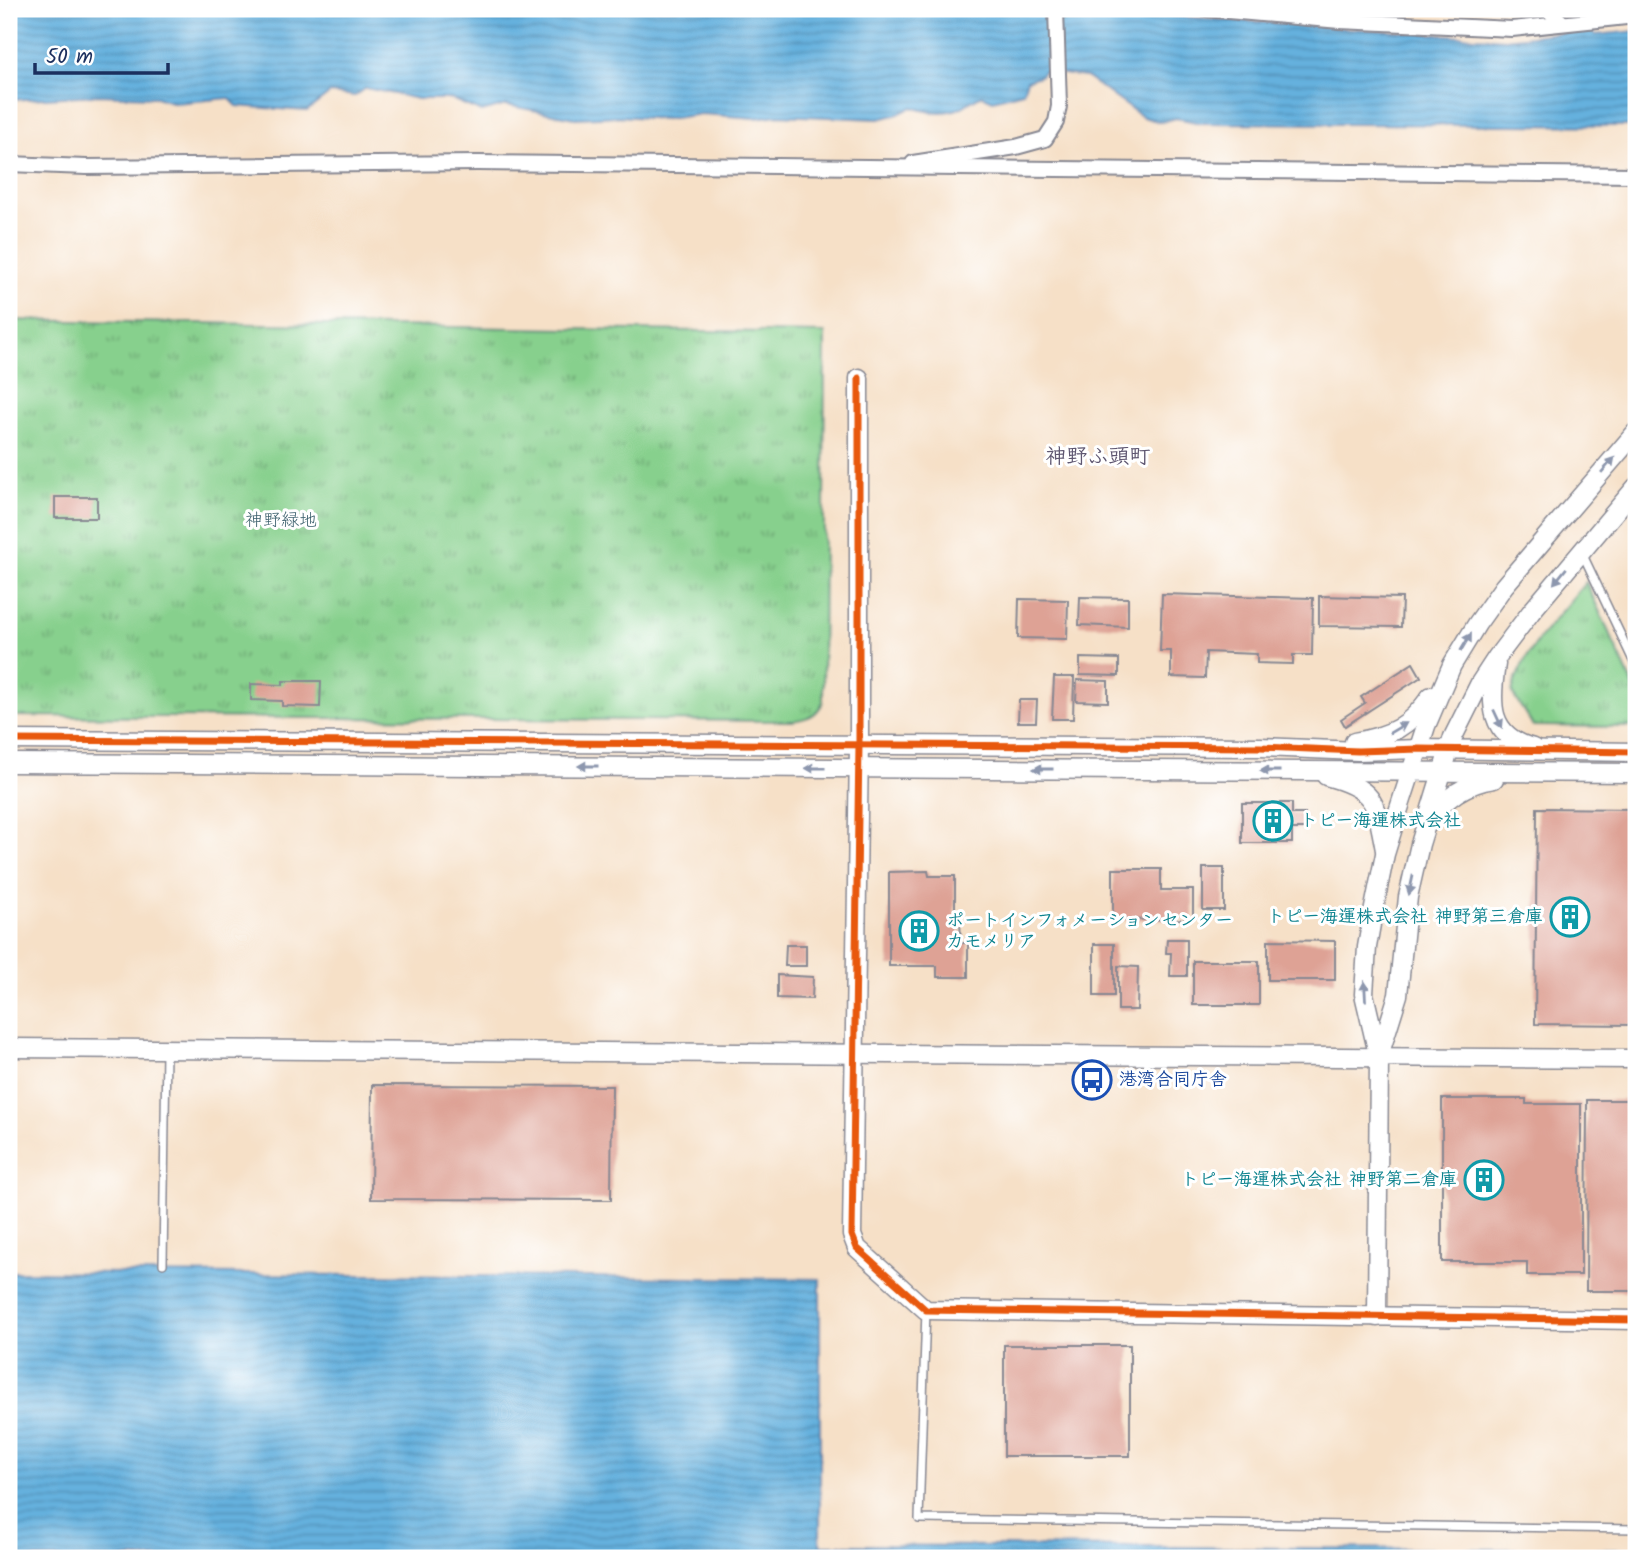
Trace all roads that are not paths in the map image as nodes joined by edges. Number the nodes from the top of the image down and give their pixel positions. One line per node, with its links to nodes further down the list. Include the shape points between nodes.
1 (1056, 9): 7 (street, via 1056,122 1045,139)
2 (1206, 9): 5 (street, via 1340,22 1512,29)
3 (1547, 9): 5 (street)
4 (1636, 16): 5 (street)
5 (1563, 23)
6 (9, 164): 7 (street)
7 (883, 168): 8 (street)
8 (1636, 175)
9 (859, 378): 17 (street)
10 (1636, 432): 14 (street, one-way to 10, via 1504,586)
11 (1636, 487): 12 (street)
12 (1581, 551): 13 (street, one-way to 13); 15 (lane)
13 (1497, 657): 20 (street); 21 (street, one-way to 21, via 1492,702 1499,726 1509,738)
14 (1452, 665): 18 (street, one-way to 14, via 1394,732 1418,714); 19 (street)
15 (1636, 667)
16 (9, 740): 17 (street)
17 (859, 745): 18 (street); 24 (street)
18 (1308, 748): 19 (street)
19 (1419, 749): 20 (street); 26 (street)
20 (1448, 750): 21 (street); 27 (street)
21 (1548, 752): 22 (street)
22 (1636, 752)
23 (9, 763): 24 (street, one-way to 23)
24 (858, 768): 25 (street, one-way to 24); 34 (street)
25 (1306, 771): 26 (street); 31 (street, via 1356,786 1371,799)
26 (1412, 771): 27 (street); 31 (street)
27 (1441, 772): 28 (street); 30 (street)
28 (1550, 772): 29 (street); 30 (street, via 1466,787 1437,811)
29 (1636, 773)
30 (1420, 844): 35 (street, one-way to 35, via 1408,897 1398,995)
31 (1385, 854): 35 (street, one-way to 31, via 1364,994 1367,947)
32 (9, 1048): 33 (street)
33 (166, 1049): 34 (street); 37 (lane)
34 (854, 1054): 35 (street); 38 (street, via 852,1235 865,1258)
35 (1379, 1058): 36 (street); 39 (street)
36 (1636, 1059)
37 (163, 1264)
38 (926, 1310): 39 (street); 41 (lane, via 919,1519)
39 (1377, 1317): 40 (street)
40 (1636, 1320)
41 (1636, 1529)

